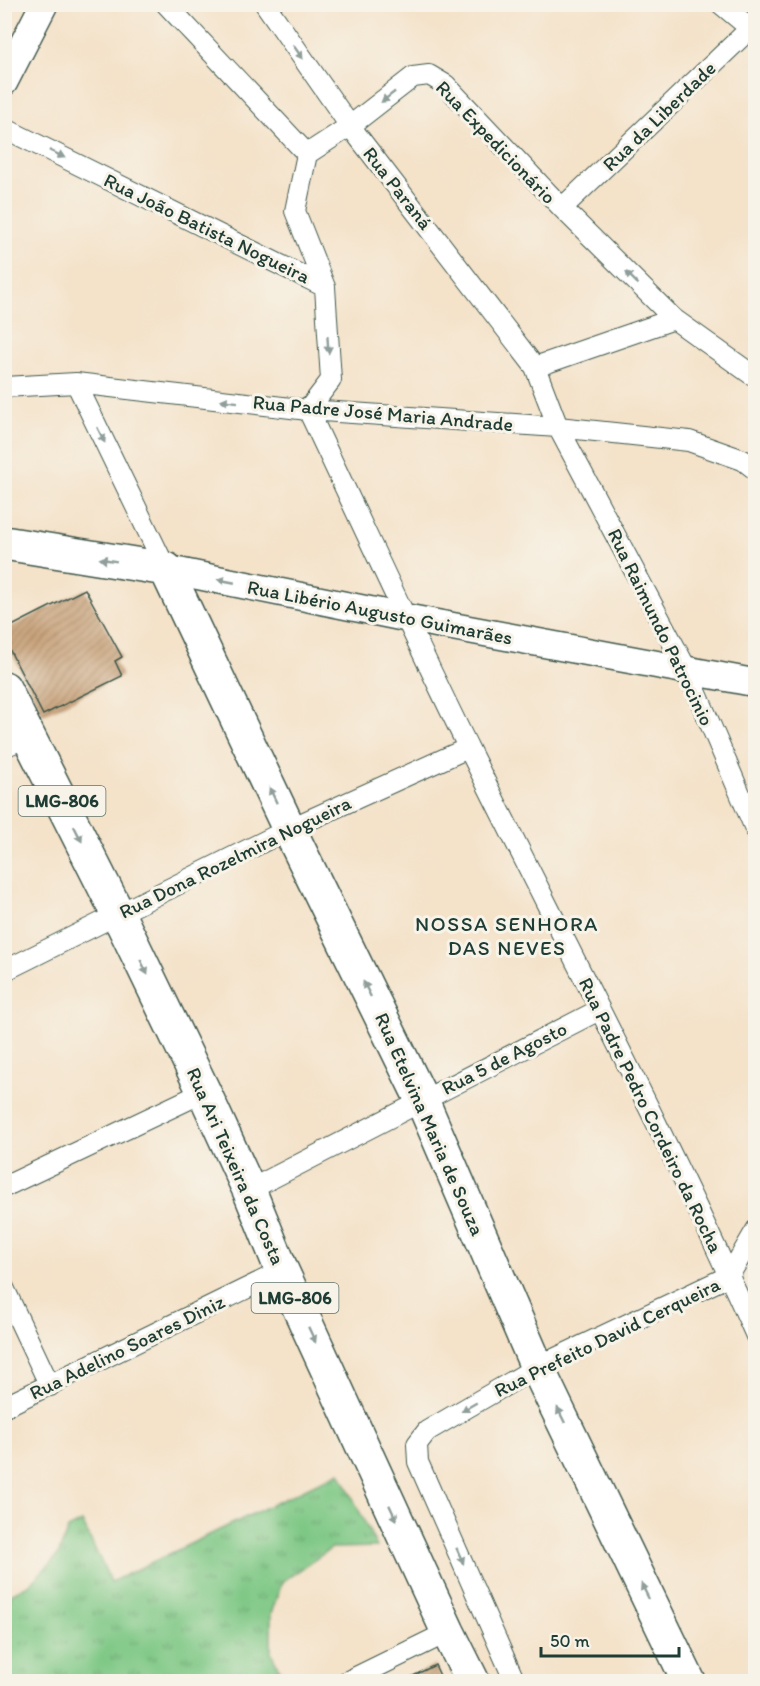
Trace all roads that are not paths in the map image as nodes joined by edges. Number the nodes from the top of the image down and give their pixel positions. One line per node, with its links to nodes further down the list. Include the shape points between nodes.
1 (44, 4): 6 (street)
2 (166, 4): 9 (street)
3 (265, 4): 7 (street, Rua Paraná, one-way to 7)
4 (721, 4): 5 (street)
5 (754, 28): 10 (street, Rua da Liberdade)
6 (4, 82)
7 (350, 126): 9 (street, Rua Expedicionário); 10 (street, Rua Expedicionário, one-way to 7, via 446,85 429,75 413,77); 13 (street, Rua Paraná)
8 (4, 128): 11 (street, Rua João Batista Nogueira, one-way to 11)
9 (307, 154): 11 (street, via 296,211)
10 (562, 208): 12 (street, Rua Expedicionário, one-way to 10)
11 (325, 287): 17 (street, Rua João Batista Nogueira, one-way to 17, via 331,380)
12 (674, 319): 13 (street); 14 (street, Rua Expedicionário)
13 (536, 367): 18 (street, Rua Paraná)
14 (751, 374)
15 (76, 383): 16 (street, Rua Padre José Maria Andrade); 17 (street, Rua Padre José Maria Andrade, one-way to 15); 21 (street, one-way to 21)
16 (4, 387)
17 (308, 410): 18 (street, Rua Padre José Maria Andrade); 22 (street, Rua Padre Pedro Cordeiro da Rocha)
18 (558, 427): 19 (street, Rua Padre José Maria Andrade, via 689,441 743,460); 23 (street, Rua Raimundo Patrocinio)
19 (756, 470)
20 (4, 543): 21 (highway, Rua Libério Augusto Guimarães, one-way to 20)
21 (166, 569): 22 (street, Rua Libério Augusto Guimarães, one-way to 21); 28 (highway, Rua Etelvina Maria de Souza, one-way to 21)
22 (406, 618): 23 (street, Rua Libério Augusto Guimarães); 27 (street, Rua Padre Pedro Cordeiro da Rocha)
23 (687, 670): 24 (street, Rua Libério Augusto Guimarães); 29 (street, Rua Raimundo Patrocinio)
24 (756, 683)
25 (4, 688): 26 (highway, Rua Ari Teixeira da Costa / LMG-806)
26 (17, 742): 30 (highway, Rua Ari Teixeira da Costa / LMG-806, one-way to 30)
27 (468, 748): 28 (street, Rua Dona Rozelmira Nogueira); 32 (street, Rua Padre Pedro Cordeiro da Rocha)
28 (289, 829): 30 (street, Rua Dona Rozelmira Nogueira); 34 (highway, Rua Etelvina Maria de Souza, one-way to 28)
29 (756, 831)
30 (118, 914): 31 (street, Rua Dona Rozelmira Nogueira); 33 (highway, Rua Ari Teixeira da Costa / LMG-806, one-way to 33)
31 (4, 971)
32 (599, 1010): 34 (street, Rua 5 de Agosto); 39 (street, Rua Padre Pedro Cordeiro da Rocha)
33 (204, 1092): 35 (street); 36 (highway, Rua Ari Teixeira da Costa / LMG-806)
34 (422, 1100): 36 (street, Rua 5 de Agosto); 42 (highway, Rua Etelvina Maria de Souza)
35 (4, 1187)
36 (249, 1190): 38 (highway, Rua Ari Teixeira da Costa / LMG-806)
37 (756, 1230): 39 (street, Rua Prefeito David Cerqueira)
38 (282, 1271): 43 (street, Rua Adelino Soares Diniz); 45 (highway, Rua Ari Teixeira da Costa / LMG-806, one-way to 45)
39 (729, 1276): 41 (street, Rua Padre Pedro Cordeiro da Rocha); 42 (street, Rua Prefeito David Cerqueira)
40 (4, 1287): 43 (street)
41 (756, 1336)
42 (537, 1367): 48 (street, Rua Prefeito David Cerqueira, one-way to 48, via 427,1431 417,1444 418,1462); 49 (highway, Rua Etelvina Maria de Souza, one-way to 42)
43 (50, 1386): 44 (street, Rua Adelino Soares Diniz)
44 (4, 1407)
45 (448, 1632): 46 (street); 47 (highway, Rua Ari Teixeira da Costa / LMG-806)
46 (346, 1682)
47 (473, 1682)
48 (515, 1682)
49 (689, 1682)

